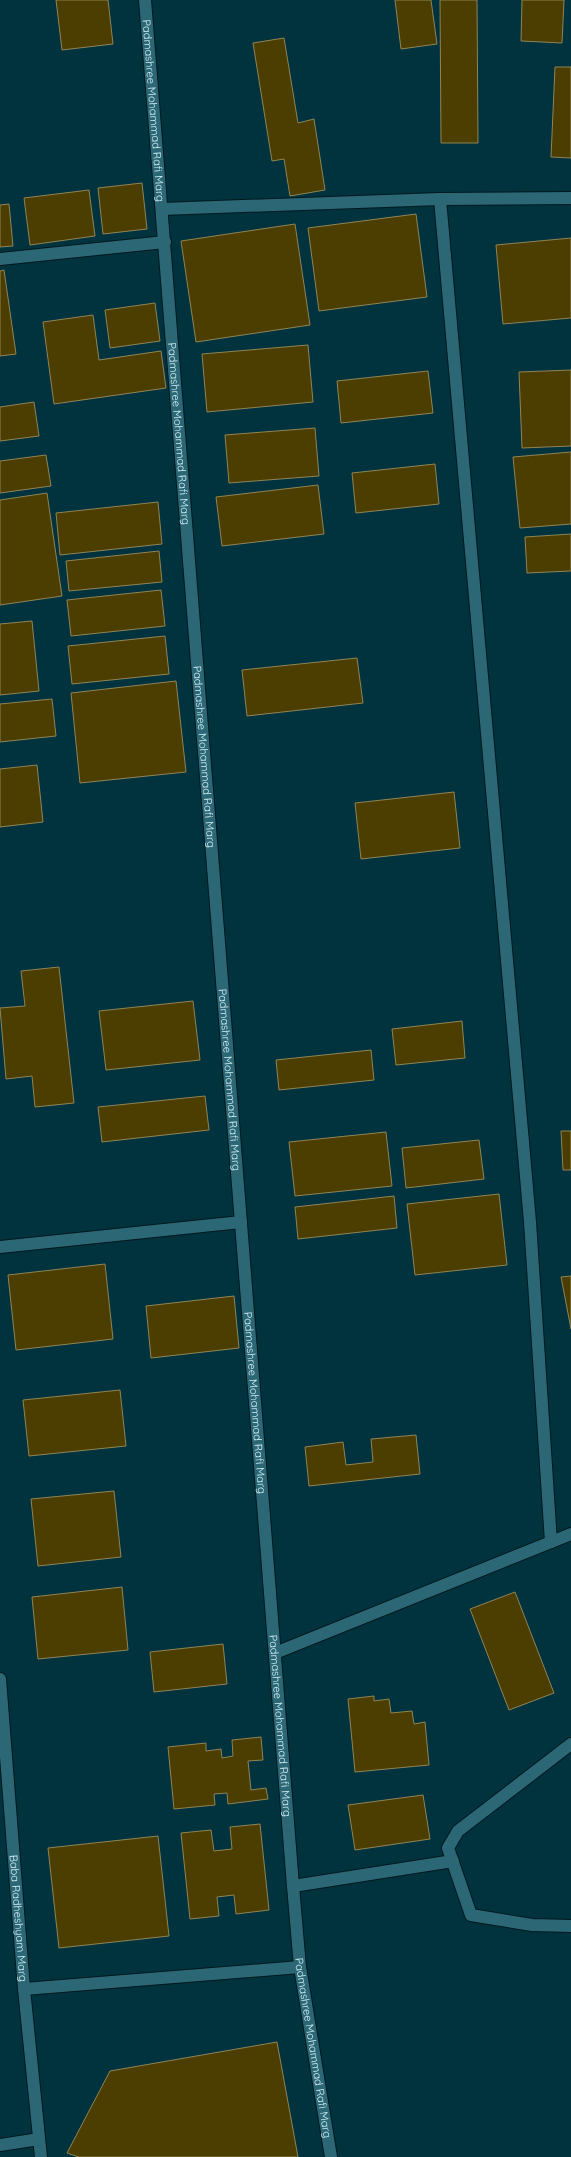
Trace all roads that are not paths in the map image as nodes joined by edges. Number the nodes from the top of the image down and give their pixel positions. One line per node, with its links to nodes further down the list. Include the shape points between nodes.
1 (146, 0): 4 (street, Padmashree Mohammad Rafi Marg)
2 (571, 198): 3 (street)
3 (440, 199): 4 (street); 10 (street, via 530,1222)
4 (162, 209): 5 (street, Padmashree Mohammad Rafi Marg)
5 (165, 242): 6 (street); 7 (street, Padmashree Mohammad Rafi Marg)
6 (0, 259)
7 (241, 1222): 8 (street); 11 (street, Padmashree Mohammad Rafi Marg)
8 (0, 1247)
9 (571, 1534): 10 (street)
10 (551, 1542): 11 (street)
11 (275, 1652): 15 (street, Padmashree Mohammad Rafi Marg)
12 (0, 1679): 18 (street, Baba Radheshyam Marg)
13 (571, 1744): 14 (street, via 458,1831 448,1848)
14 (453, 1861): 15 (street); 16 (street, via 471,1915 532,1924)
15 (293, 1886): 17 (street, Padmashree Mohammad Rafi Marg)
16 (571, 1926)
17 (300, 1967): 18 (street); 22 (street, Padmashree Mohammad Rafi Marg)
18 (24, 1989): 19 (street, Baba Radheshyam Marg)
19 (39, 2139): 20 (street); 21 (street, Baba Radheshyam Marg)
20 (0, 2145)
21 (41, 2157)
22 (331, 2157)

